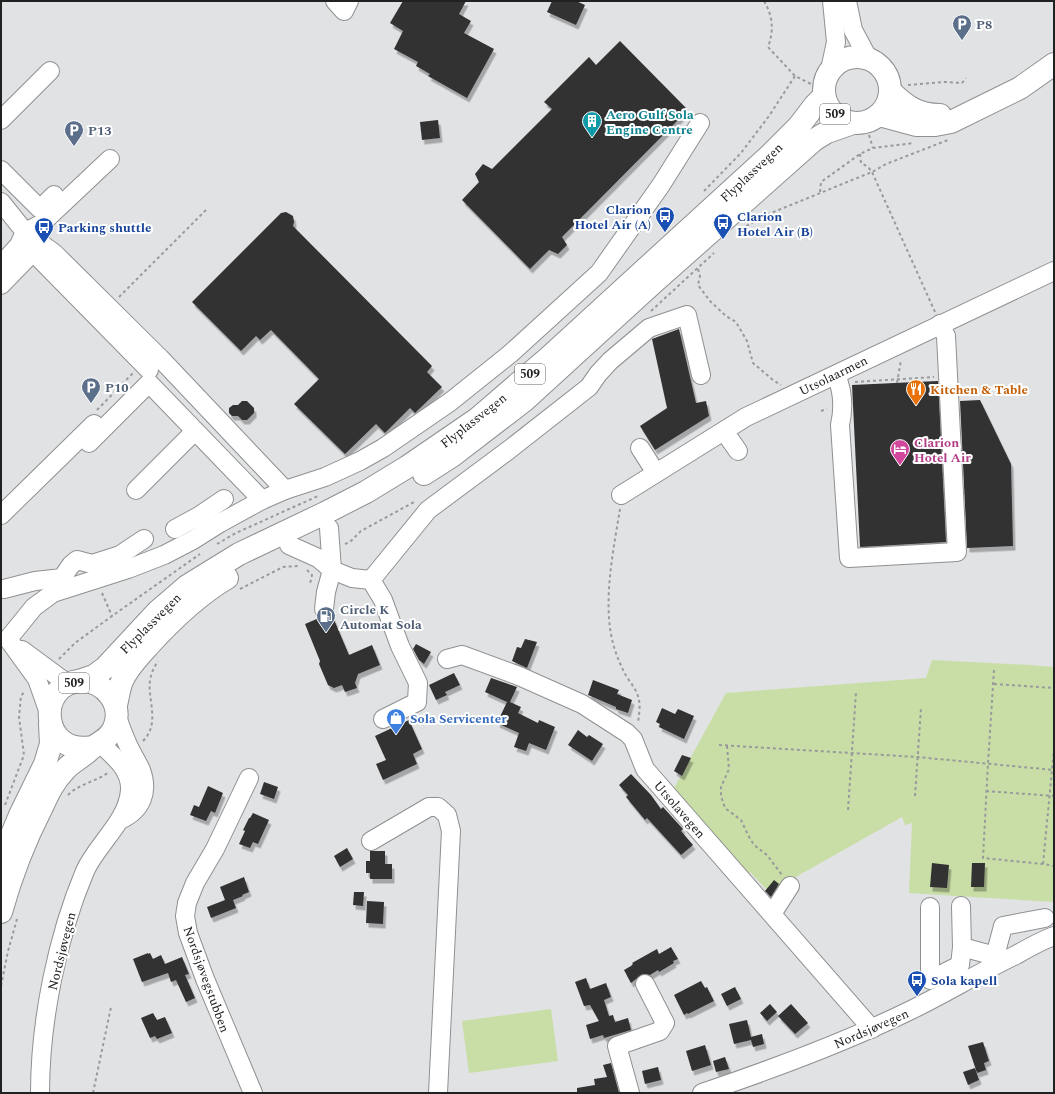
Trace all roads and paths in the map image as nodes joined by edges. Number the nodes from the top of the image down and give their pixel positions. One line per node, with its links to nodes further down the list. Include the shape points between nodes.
1 (335, 1): 2 (street, via 344,11)
2 (349, 1)
3 (764, 1): 12 (path, via 772,22 768,47 795,76)
4 (832, 1): 8 (street, via 836,42)
5 (847, 1): 6 (street, via 853,30)
6 (868, 58): 8 (main road, via 854,57 841,61); 11 (main road, via 880,66)
7 (1054, 64): 13 (main road, via 1020,88)
8 (830, 70): 12 (main road, 509)
9 (50, 71): 15 (street)
10 (966, 78): 11 (path, via 962,83 945,82)
11 (898, 88): 13 (main road, via 904,104 915,110 930,115); 14 (main road)
12 (817, 90): 17 (main road, 509, via 840,119); 72 (main road, Flyplassvegen / 509, via 815,105 799,126 771,154 548,358 477,419 408,467 366,492 239,554 188,586 158,611 105,668 94,676)
13 (965, 114): 14 (main road, via 951,122 935,125 916,125)
14 (879, 115): 17 (main road, 509)
15 (1, 120)
16 (700, 122): 52 (street, via 661,185 599,274 515,349 450,402 383,448 325,477)
17 (861, 129): 20 (path); 58 (main road, Flyplassvegen / 509, via 827,132 814,140 525,400 485,432 413,481)
18 (916, 142): 20 (path)
19 (930, 144): 24 (path, via 936,146 886,164)
20 (873, 148): 21 (path)
21 (860, 154): 24 (path, via 861,163); 25 (path, via 821,182)
22 (110, 159): 29 (street, via 41,224)
23 (1, 170): 26 (street, via 40,209)
24 (872, 172): 35 (path)
25 (820, 192)
26 (54, 195)
27 (1, 202): 29 (street)
28 (206, 210): 34 (path)
29 (25, 232): 30 (street, via 19,245); 37 (street, via 54,253)
30 (1, 265)
31 (698, 269): 42 (path, via 698,285 710,301 736,322 753,363)
32 (1054, 271): 35 (street, Utsolaarmen)
33 (1, 285): 37 (street, via 33,252)
34 (114, 302)
35 (938, 319): 40 (street, via 946,336); 41 (street, Utsolaarmen)
36 (902, 357): 39 (path)
37 (150, 364): 43 (path); 52 (street); 57 (street)
38 (701, 375): 63 (street, via 687,315 649,328 610,360 588,387 428,510)
39 (897, 381): 40 (path); 41 (path)
40 (949, 381): 44 (street, via 957,552 849,558 840,425)
41 (838, 382): 44 (street); 46 (street, Utsolaarmen, via 746,417)
42 (785, 387)
43 (95, 412)
44 (843, 413): 53 (street, via 849,425)
45 (196, 431): 47 (street, via 149,383); 51 (street); 55 (street)
46 (724, 431): 49 (street); 50 (street, Utsolaarmen)
47 (89, 443)
48 (640, 448): 50 (street)
49 (738, 451)
50 (656, 473): 56 (street, Utsolaarmen)
51 (136, 490)
52 (285, 490): 55 (street)
53 (854, 490)
54 (224, 499): 59 (street)
55 (262, 500): 68 (street, via 164,555 53,593 34,607)
56 (621, 502): 80 (path, via 609,593 610,628 624,672 638,696 640,708)
57 (1, 515)
58 (329, 528): 61 (main road, Flyplassvegen / 509); 62 (street)
59 (176, 529)
60 (144, 540): 65 (street, via 120,555 92,564 77,560 62,578)
61 (289, 545): 62 (street, via 318,558); 77 (main road, Flyplassvegen / 509, via 218,583 168,624 122,681)
62 (332, 570): 63 (street, via 352,578); 67 (street)
63 (371, 580): 79 (street, via 418,683 417,702)
64 (310, 584): 66 (path, via 312,575 302,566 283,567)
65 (4, 589)
66 (236, 591)
67 (324, 609)
68 (5, 637): 72 (street); 78 (street, via 37,680)
69 (159, 658): 81 (path, via 150,677 153,719 147,737)
70 (447, 658): 80 (street, Utsolavegen, via 462,655 519,676 582,704)
71 (994, 670): 73 (path)
72 (73, 683): 77 (main road, 509, via 91,682 101,686 110,694); 78 (main road, Flyplassvegen / 509, via 58,691 52,701)
73 (994, 684): 74 (path); 88 (path)
74 (1054, 688)
75 (856, 692): 86 (path)
76 (921, 708): 87 (path)
77 (116, 711): 82 (main road, Flyplassvegen / 509, via 114,728 108,738); 98 (street, Nordsjøvegen, via 144,778 140,804 131,816)
78 (50, 719): 82 (main road, via 56,735 64,743 84,749); 100 (main road, Flyplassvegen / 509, via 51,744 45,764)
79 (383, 720)
80 (633, 739): 107 (street, Utsolavegen, via 645,769)
81 (139, 744)
82 (96, 745): 98 (street, Nordsjøvegen, via 119,762 128,774 130,791); 106 (main road, Flyplassvegen / 509, via 72,762 55,782 35,821 6,892)
83 (719, 745): 84 (path)
84 (727, 746): 86 (path); 103 (path, via 729,770 721,787 725,808 741,820 754,845 767,855)
85 (1054, 750): 90 (path)
86 (852, 754): 87 (path); 97 (path)
87 (917, 756): 88 (path); 94 (path)
88 (988, 763): 90 (path); 92 (path)
89 (113, 769): 96 (path, via 102,777 79,786)
90 (1053, 770): 93 (path)
91 (249, 778): 118 (street, Nordsjøvegstubben, via 215,849 195,883 185,916 188,933 205,979)
92 (986, 791): 93 (path); 101 (path, via 984,858)
93 (1050, 795): 95 (path); 101 (path)
94 (915, 796)
95 (1054, 796)
96 (66, 797)
97 (848, 810)
98 (120, 821): 116 (street, Nordsjøvegen, via 93,855 85,870 65,930 44,1028)
99 (371, 841): 119 (street, via 429,807 438,807 448,815 451,831)
100 (1, 861)
101 (1043, 864): 102 (path)
102 (1054, 866)
103 (790, 886): 107 (street)
104 (961, 906): 110 (street)
105 (930, 907): 110 (street, via 930,980 960,964)
106 (10, 912): 113 (path, via 8,951)
107 (772, 914): 115 (street, Utsolavegen)
108 (1045, 918): 111 (street, via 1003,926)
109 (1054, 936): 111 (street, Nordsjøvegen)
110 (962, 947): 111 (street)
111 (997, 960): 115 (street, Nordsjøvegen, via 913,1009)
112 (645, 984): 120 (street, via 665,1023 660,1031 617,1046)
113 (1, 986)
114 (112, 1007): 117 (path)
115 (872, 1029): 121 (street, Nordsjøvegen)
116 (40, 1093)
117 (92, 1093)
118 (253, 1093)
119 (438, 1093)
120 (630, 1093)
121 (702, 1093)

